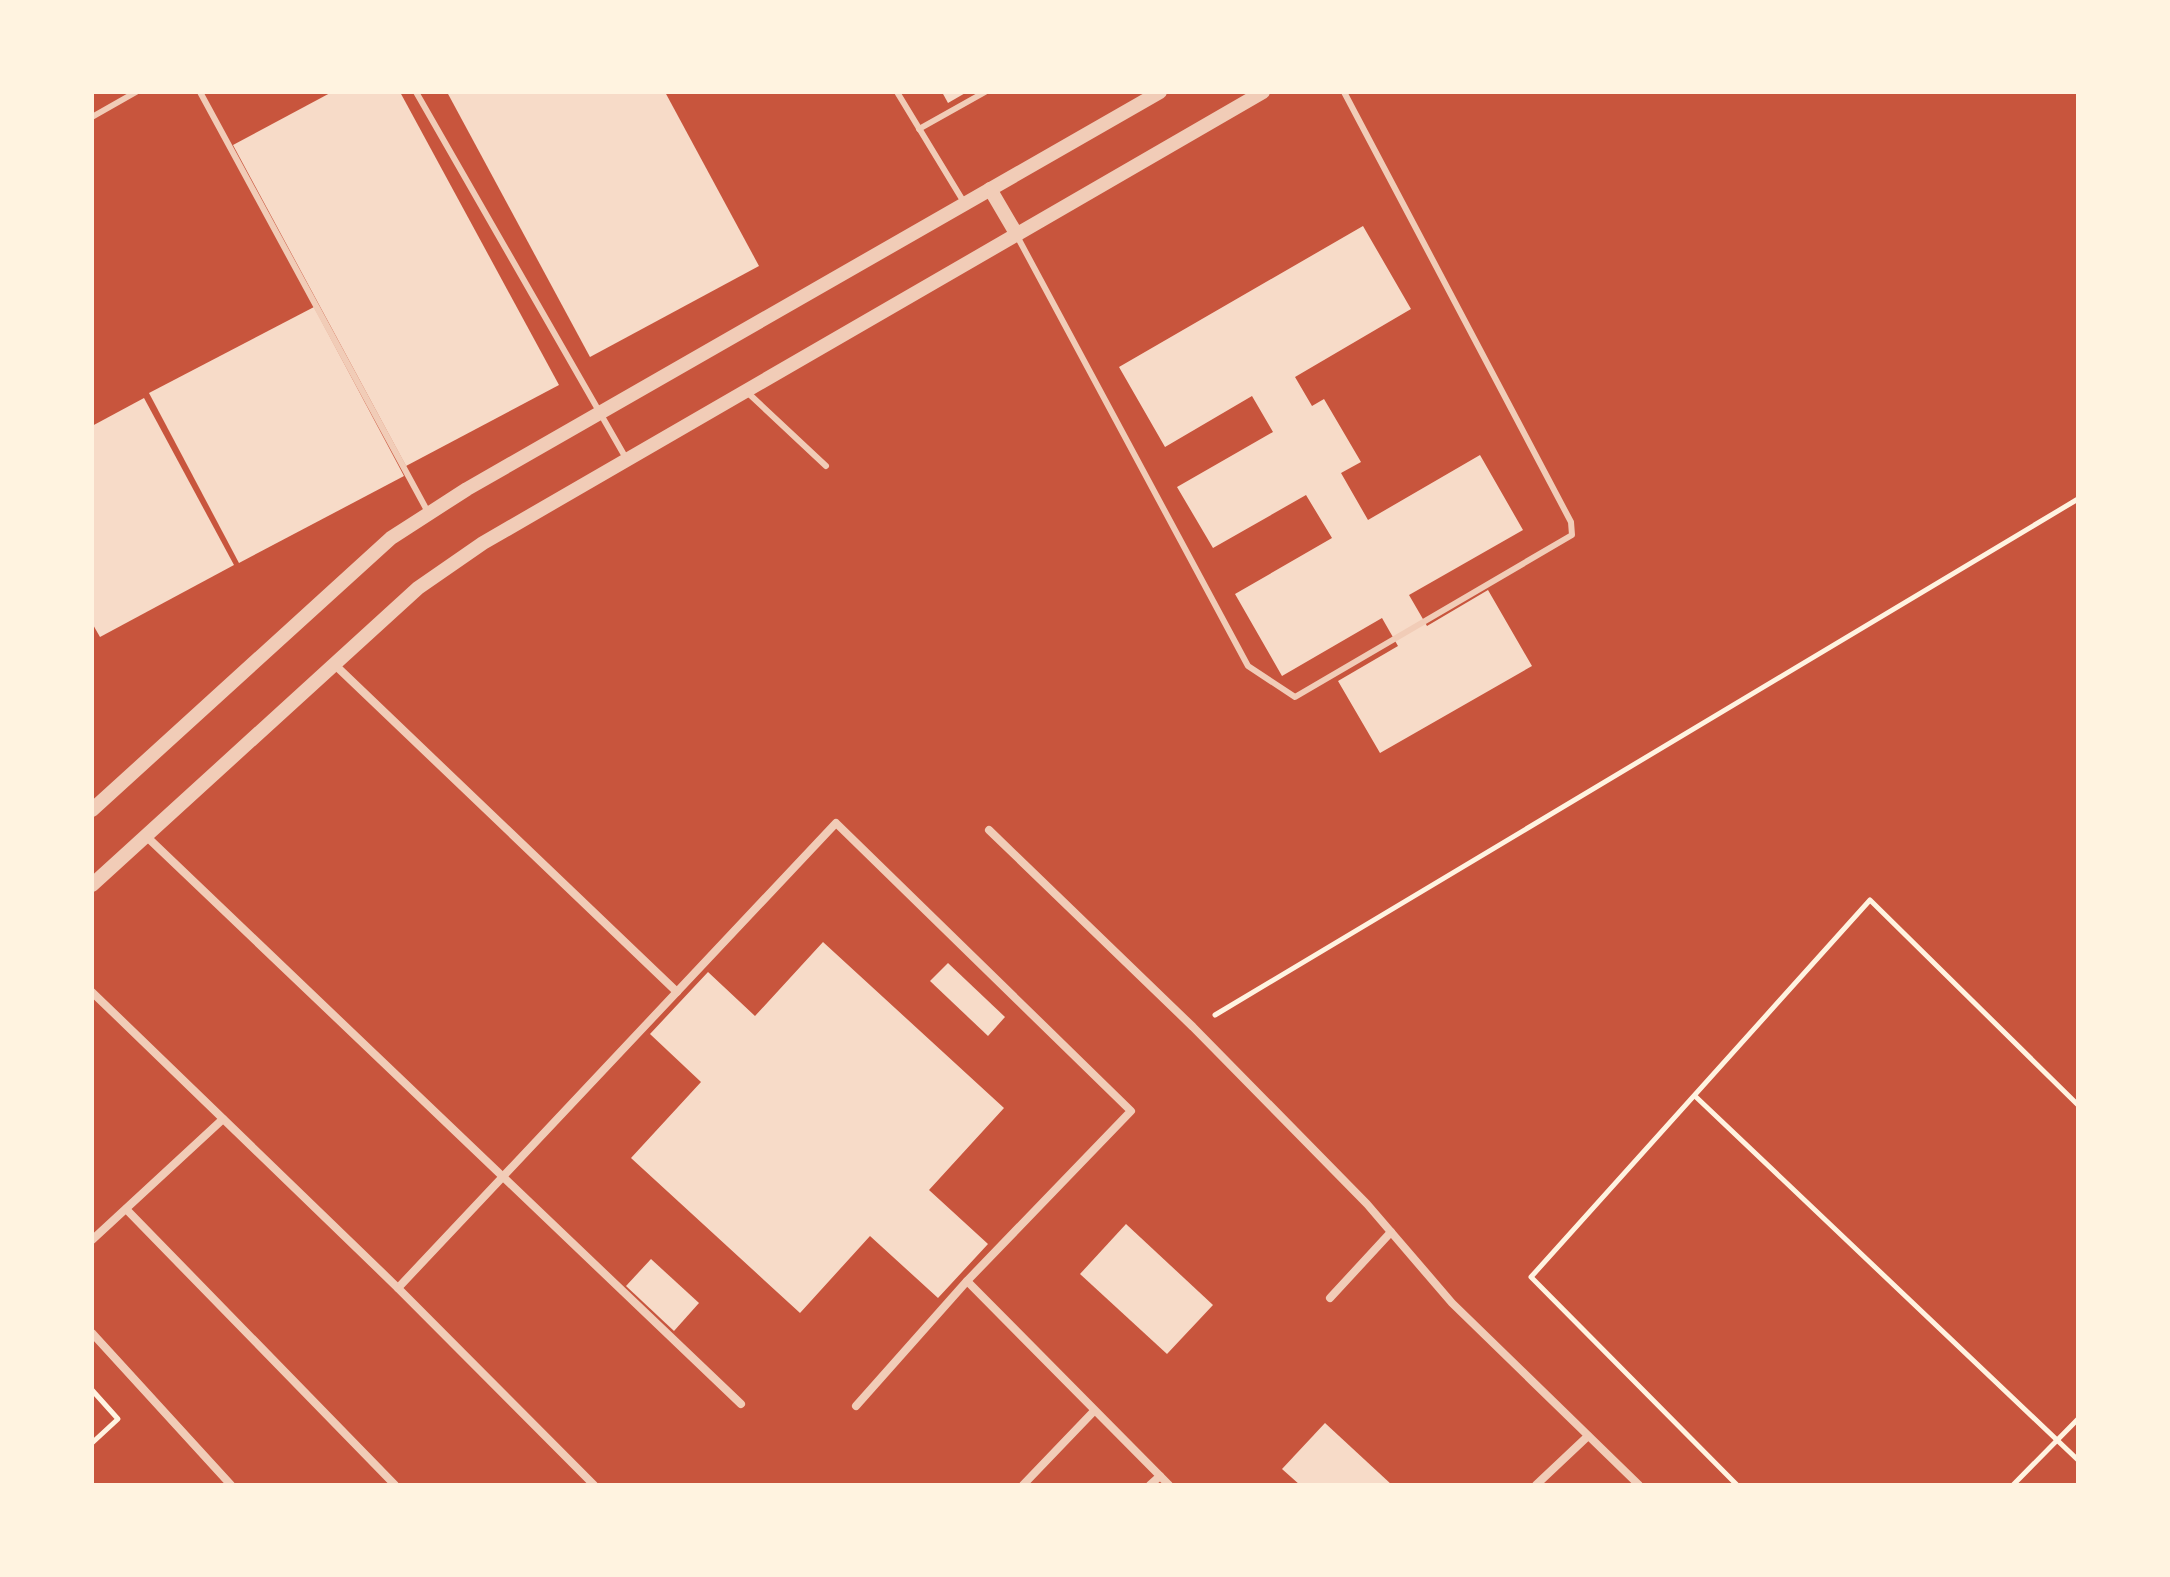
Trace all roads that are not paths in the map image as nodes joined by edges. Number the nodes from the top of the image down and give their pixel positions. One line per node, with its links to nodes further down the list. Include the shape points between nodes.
1 (136, 92): 9 (lane)
2 (200, 92): 18 (lane)
3 (416, 92): 15 (lane)
4 (897, 92): 10 (lane)
5 (985, 92): 10 (lane)
6 (1160, 92): 11 (street)
7 (1263, 92): 13 (street)
8 (1344, 92): 13 (lane, via 1571,522 1572,535 1295,697 1248,666)
9 (92, 117)
10 (919, 129): 12 (lane)
11 (990, 189): 12 (street); 13 (street)
12 (965, 204): 15 (street)
13 (1017, 235): 14 (street)
14 (746, 391): 16 (street); 17 (lane)
15 (602, 412): 16 (lane); 18 (street)
16 (627, 460): 19 (street, via 483,543 418,588)
17 (826, 466)
18 (429, 514): 20 (street, via 391,538)
19 (334, 664): 22 (street); 25 (street)
20 (92, 810)
21 (989, 830): 29 (street, via 1193,1027)
22 (146, 836): 23 (street); 27 (street)
23 (92, 885)
24 (92, 992): 26 (street)
25 (677, 992): 27 (street); 31 (street, via 836,823 1131,1111)
26 (223, 1119): 28 (street); 32 (street)
27 (503, 1177): 32 (street); 35 (street)
28 (126, 1209): 30 (street); 41 (street)
29 (1391, 1232): 33 (street); 38 (street, via 1452,1303)
30 (92, 1240)
31 (967, 1281): 36 (street); 37 (street)
32 (398, 1288): 42 (street)
33 (1330, 1298)
34 (92, 1333): 40 (street)
35 (741, 1404)
36 (856, 1406)
37 (1094, 1411): 39 (street); 43 (street)
38 (1588, 1436): 46 (street); 47 (street)
39 (1160, 1476): 44 (street); 45 (street)
40 (231, 1485)
41 (395, 1485)
42 (594, 1485)
43 (1023, 1485)
44 (1150, 1485)
45 (1169, 1485)
46 (1536, 1485)
47 (1639, 1485)

